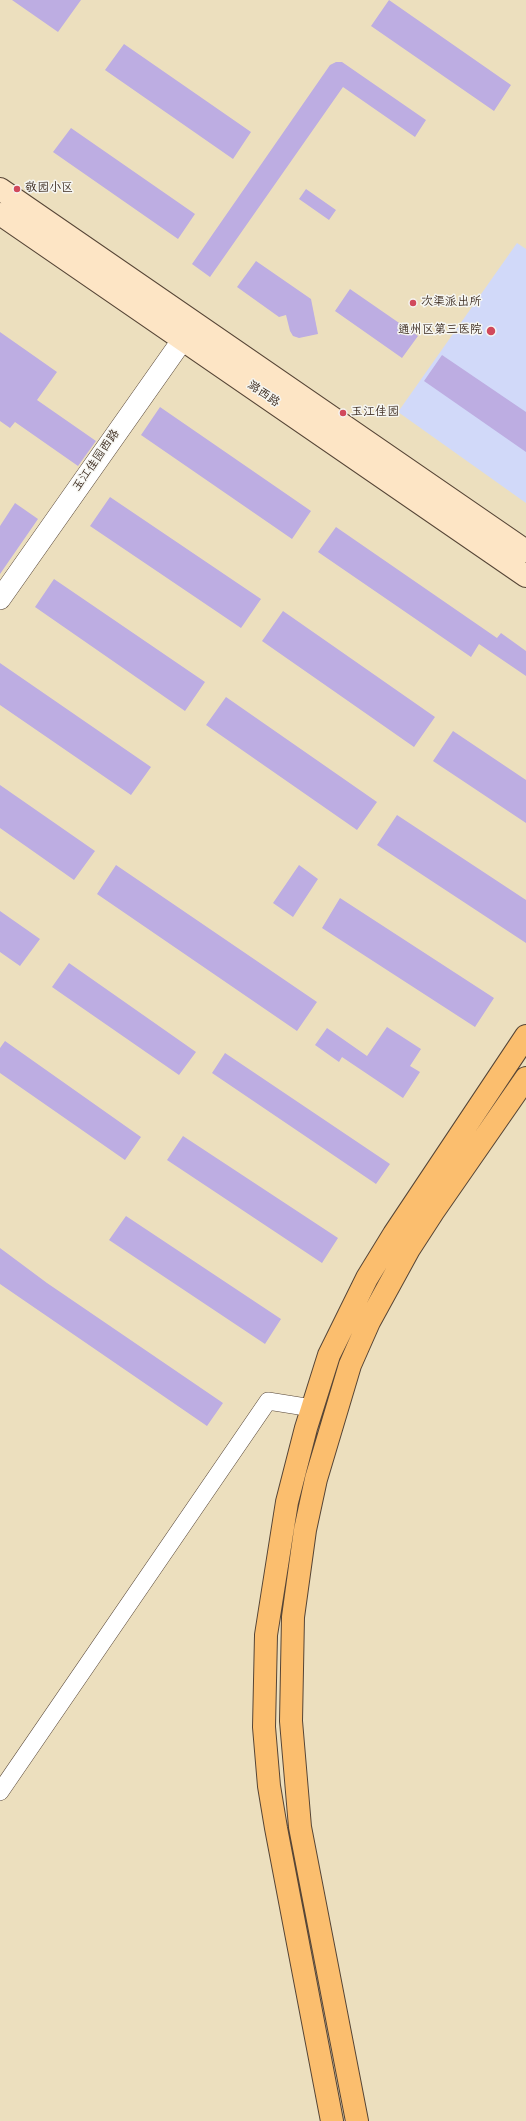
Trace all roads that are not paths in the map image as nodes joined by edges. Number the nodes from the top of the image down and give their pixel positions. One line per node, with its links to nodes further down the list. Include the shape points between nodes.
1 (0, 189): 3 (main road, 潞西路)
2 (0, 214): 3 (main road, 潞西路)
3 (188, 331): 4 (main road, 潞西路); 5 (main road, 潞西路); 6 (street, 玉江佳园西路)
4 (526, 551)
5 (526, 576)
6 (0, 599)
7 (526, 1036): 9 (main road, via 367,1278 329,1355)
8 (526, 1078): 12 (main road, via 432,1212 369,1322 350,1365 316,1478 305,1530 293,1617 291,1721 300,1820)
9 (312, 1408): 10 (street, via 268,1401); 11 (main road, via 287,1502 275,1574 266,1635 264,1727 276,1828)
10 (0, 1792)
11 (332, 2121)
12 (357, 2121)

